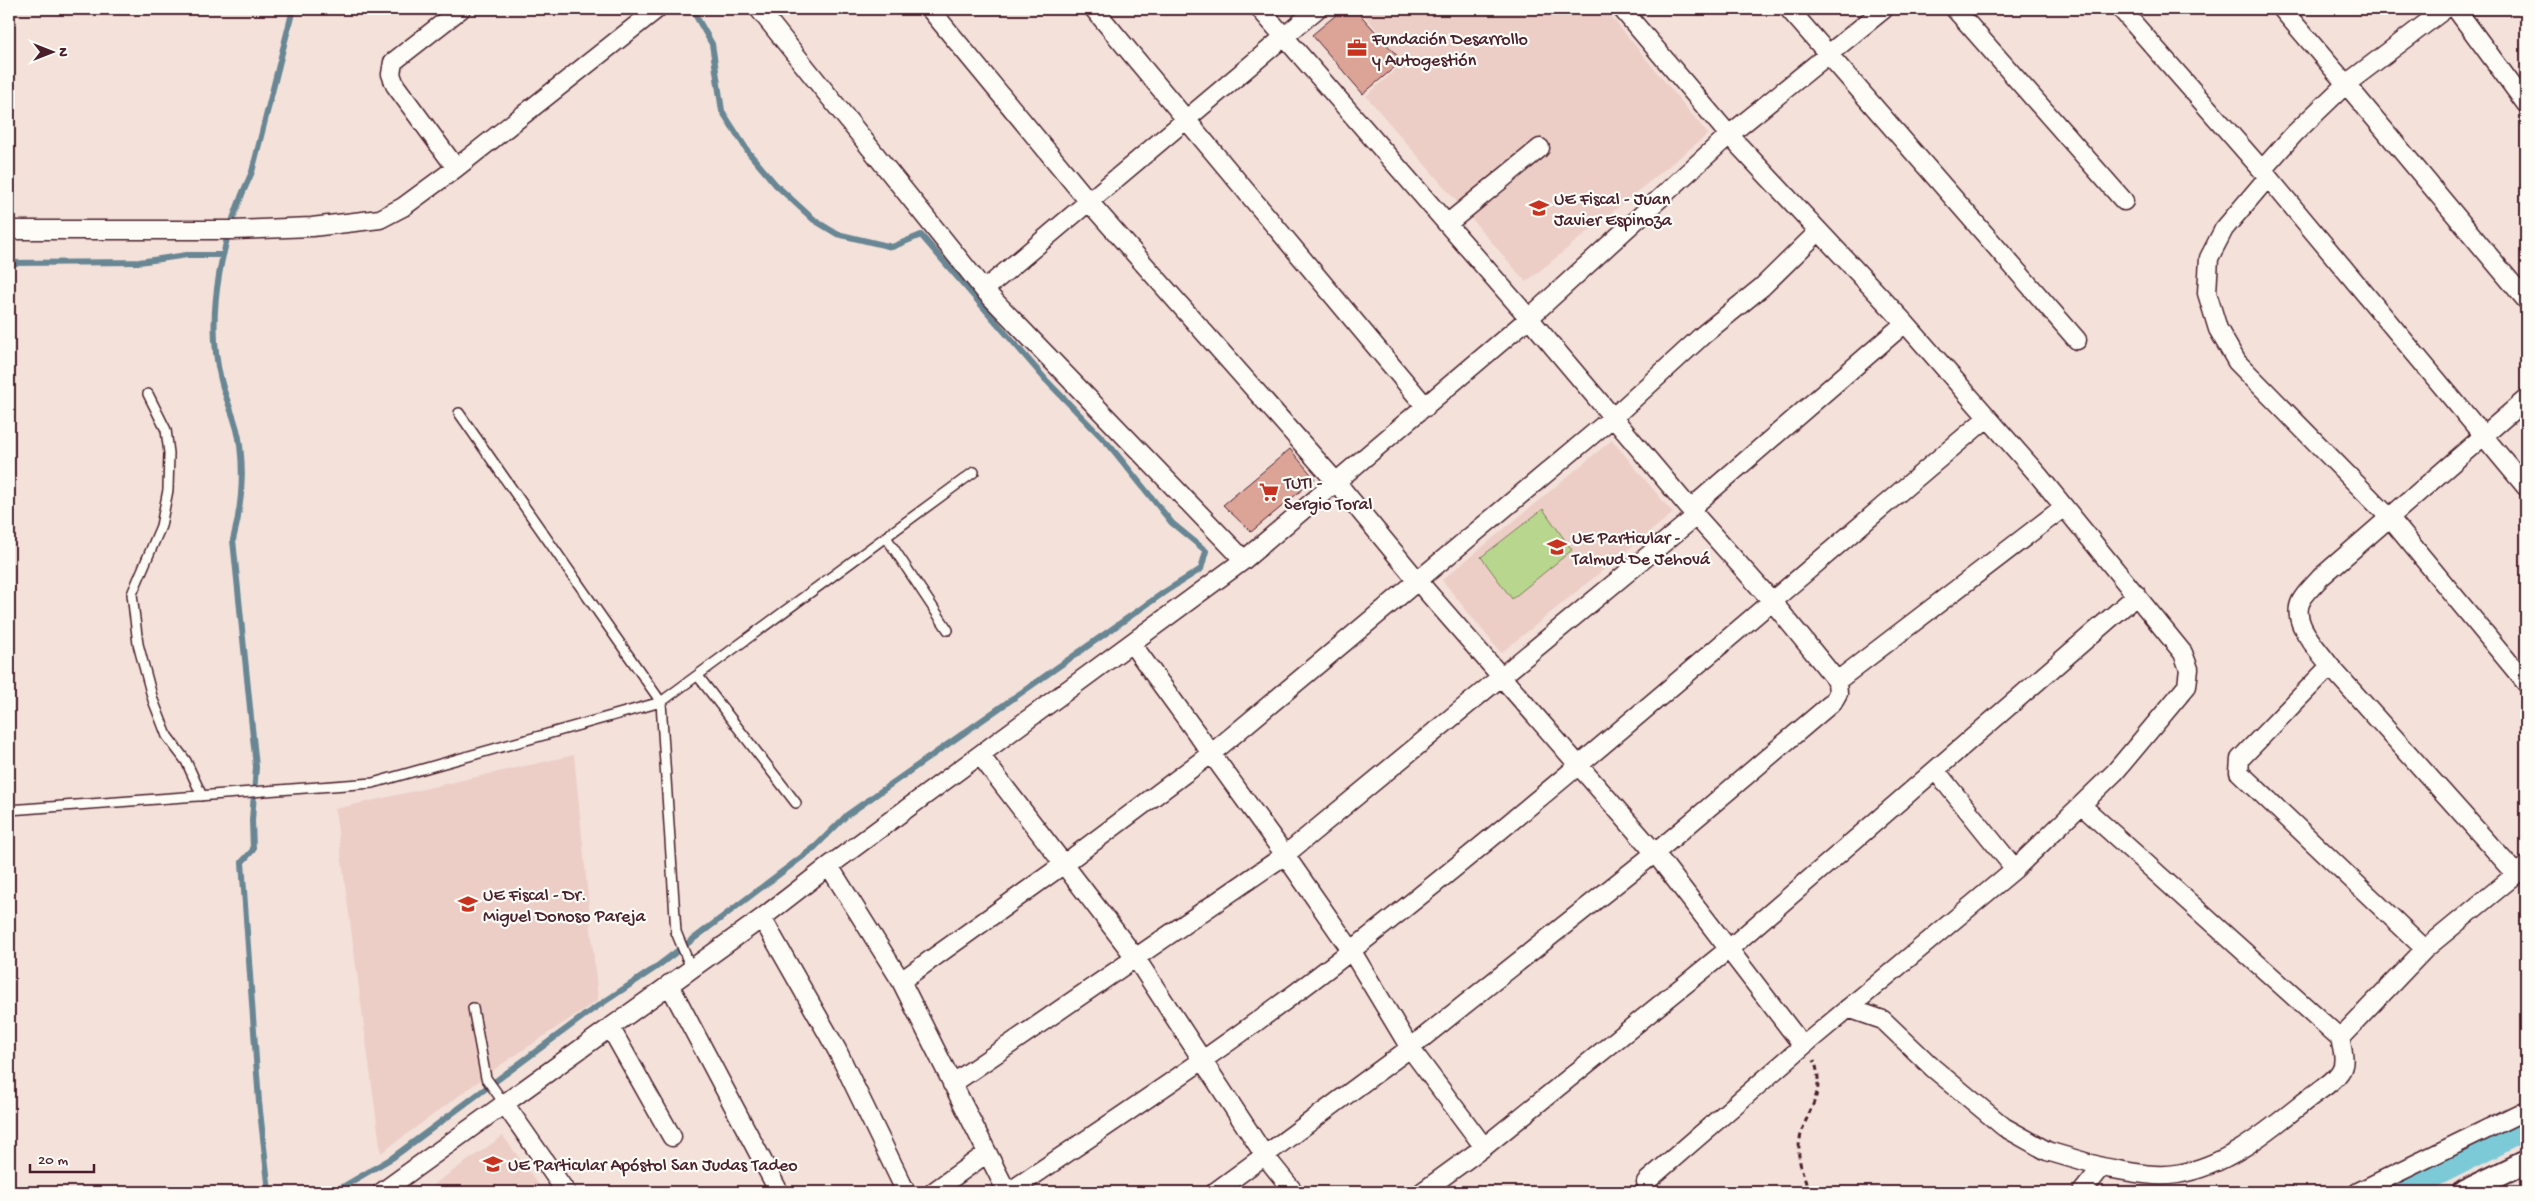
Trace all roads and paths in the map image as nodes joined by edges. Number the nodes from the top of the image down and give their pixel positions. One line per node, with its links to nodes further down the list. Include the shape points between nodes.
1 (461, 9): 23 (street, via 393,62 391,74 395,85)
2 (657, 9): 23 (street)
3 (759, 9): 30 (street)
4 (930, 9): 25 (street)
5 (1094, 9): 20 (street)
6 (1260, 9): 16 (street)
7 (1317, 9): 16 (street)
8 (1622, 9): 21 (street)
9 (1789, 9): 17 (street)
10 (1884, 9): 17 (street)
11 (1954, 9): 26 (street)
12 (2121, 9): 24 (street)
13 (2282, 9): 18 (street)
14 (2445, 9): 18 (street)
15 (2456, 9): 19 (street)
16 (1284, 37): 20 (street); 27 (street)
17 (1828, 53): 21 (street); 34 (street)
18 (2346, 84): 24 (street, via 2290,139); 31 (street)
19 (2526, 104)
20 (1185, 120): 25 (street); 37 (street)
21 (1729, 135): 29 (street); 32 (street)
22 (1540, 148): 27 (street)
23 (456, 168): 28 (street, via 404,207 380,219 312,227 233,230)
24 (2265, 173): 41 (street); 47 (street, via 2224,228 2209,258 2207,293 2218,329 2236,362)
25 (1090, 202): 30 (street); 43 (street)
26 (2124, 202)
27 (1447, 224): 32 (street)
28 (9, 230)
29 (1819, 231): 33 (street); 39 (street, via 1762,286)
30 (984, 290): 49 (street)
31 (2526, 300)
32 (1530, 318): 37 (street); 39 (street)
33 (1905, 323): 40 (street); 46 (street)
34 (2077, 340)
35 (148, 394): 65 (lane, via 166,430 168,490 161,526 132,594 138,644 153,700 167,736 186,761)
36 (2526, 400): 41 (street)
37 (1426, 407): 43 (street)
38 (459, 413): 60 (lane)
39 (1614, 416): 46 (street); 50 (street)
40 (1987, 418): 45 (street); 52 (street)
41 (2484, 436): 44 (street); 47 (street)
42 (974, 472): 48 (lane)
43 (1337, 483): 49 (street); 50 (street)
44 (2526, 487)
45 (2064, 507): 51 (street); 58 (street)
46 (1693, 512): 52 (street); 56 (street)
47 (2388, 517): 55 (street, via 2321,577 2300,601 2299,616 2303,629); 59 (street)
48 (886, 537): 53 (lane); 57 (lane)
49 (1244, 560): 54 (street)
50 (1417, 580): 56 (street); 61 (street)
51 (2137, 595): 64 (street); 67 (street, via 2183,654 2189,668 2187,686 2115,772)
52 (1771, 600): 58 (street); 63 (street)
53 (948, 630)
54 (1132, 644): 61 (street); 62 (street)
55 (2330, 666): 74 (street); 77 (street, via 2240,759 2239,772)
56 (1500, 675): 63 (street); 70 (street)
57 (698, 676): 60 (lane); 66 (lane)
58 (1837, 681): 69 (street, via 1838,693 1833,702)
59 (2526, 683)
60 (661, 702): 65 (lane, via 373,783); 80 (lane, via 676,932)
61 (1212, 753): 70 (street); 71 (street)
62 (980, 755): 71 (street); 72 (street)
63 (1578, 766): 69 (street); 78 (street)
64 (1936, 771): 73 (street); 76 (street)
65 (202, 796): 68 (lane)
66 (796, 803)
67 (2081, 805): 73 (street); 86 (street)
68 (9, 810)
69 (1655, 853): 76 (street); 88 (street)
70 (1285, 855): 78 (street); 79 (street)
71 (1064, 864): 79 (street); 81 (street)
72 (829, 866): 75 (street); 81 (street)
73 (2015, 869): 84 (street)
74 (2521, 870): 77 (street)
75 (762, 918): 80 (street); 103 (street, via 837,1050)
76 (1730, 948): 87 (street); 94 (street)
77 (2425, 949): 86 (street)
78 (1351, 950): 88 (street); 89 (street)
79 (1135, 957): 89 (street); 90 (street)
80 (691, 968): 82 (street)
81 (901, 981): 90 (street)
82 (669, 984): 85 (street); 102 (street)
83 (473, 1008): 91 (lane, via 486,1078)
84 (1848, 1008): 87 (street); 98 (street, via 1883,1020 1933,1068 2004,1127 2047,1151)
85 (610, 1027): 91 (street); 93 (street)
86 (2340, 1038): 98 (street, via 2344,1063 2340,1072 2304,1103 2232,1155 2199,1170 2175,1175)
87 (1803, 1046): 99 (street); 109 (path, via 1815,1060 1820,1079 1816,1100 1798,1146)
88 (1410, 1048): 94 (street); 96 (street)
89 (1203, 1061): 96 (street); 105 (street)
90 (952, 1084): 95 (street)
91 (504, 1103): 100 (street); 101 (street)
92 (2526, 1110): 111 (street)
93 (672, 1137)
94 (1484, 1147): 108 (street)
95 (986, 1153): 104 (street); 105 (street)
96 (1265, 1156): 106 (street); 107 (street)
97 (2526, 1162): 112 (street)
98 (2102, 1167): 110 (street)
99 (1646, 1182)
100 (382, 1192)
101 (566, 1192)
102 (779, 1192)
103 (906, 1192)
104 (933, 1192)
105 (1008, 1192)
106 (1215, 1192)
107 (1294, 1192)
108 (1422, 1192)
109 (1809, 1192)
110 (2082, 1192)
111 (2358, 1192)
112 (2464, 1192)

